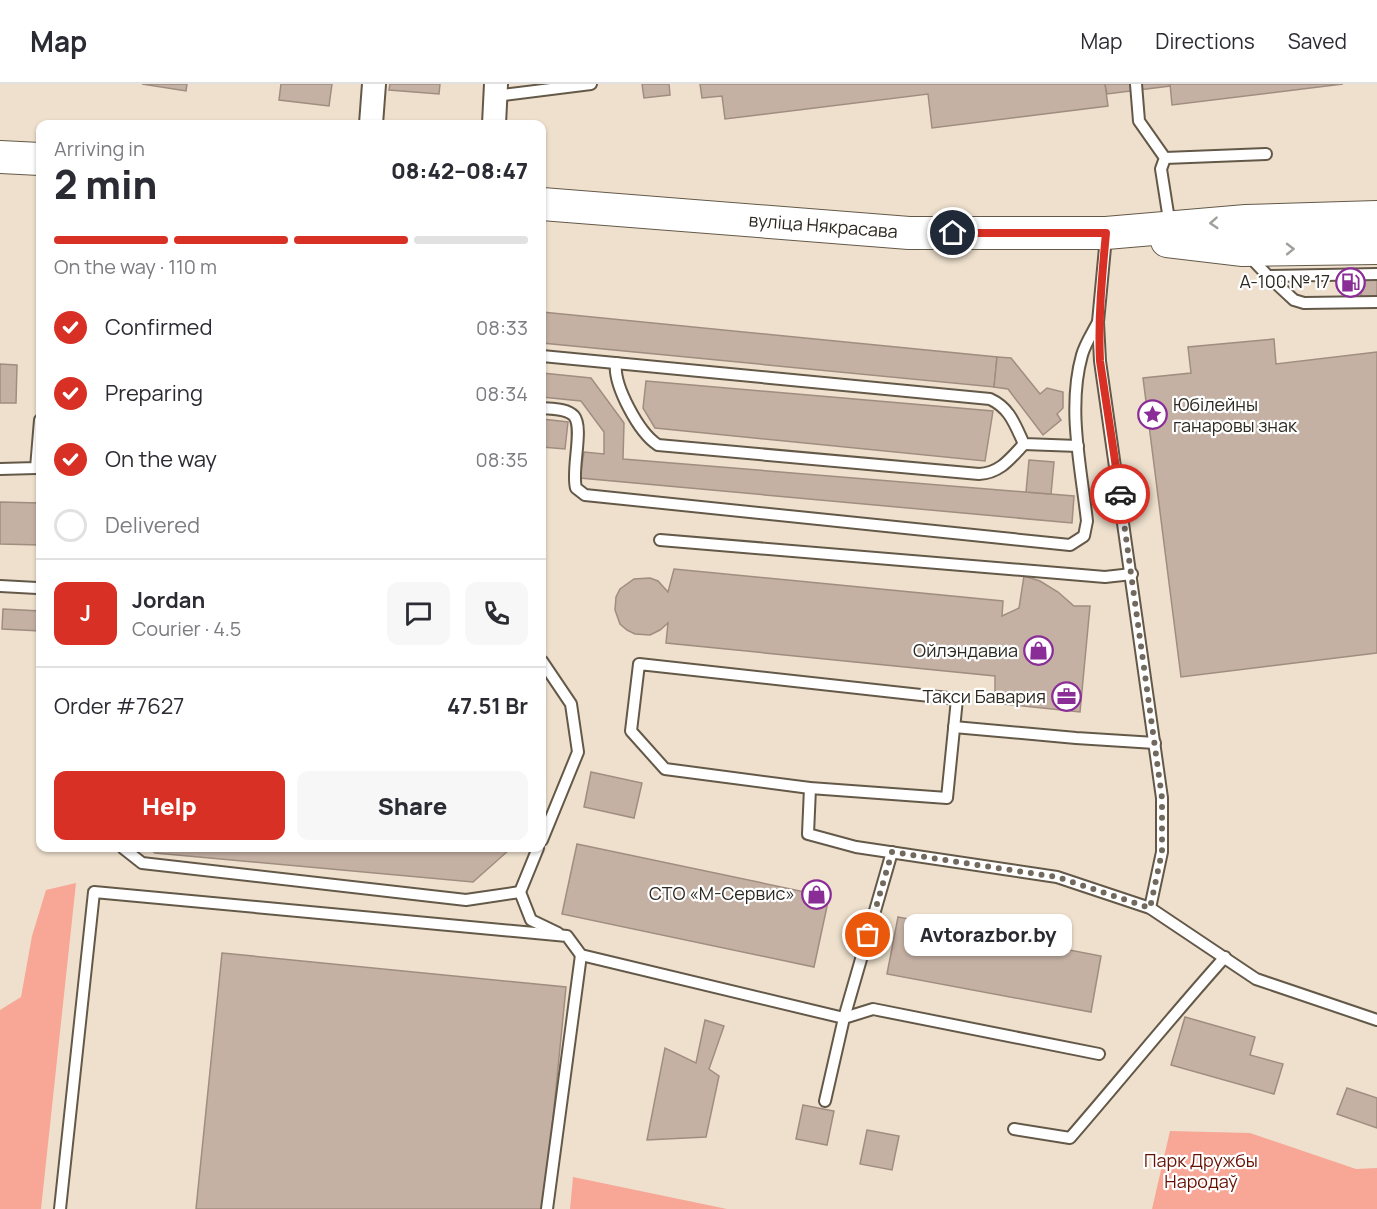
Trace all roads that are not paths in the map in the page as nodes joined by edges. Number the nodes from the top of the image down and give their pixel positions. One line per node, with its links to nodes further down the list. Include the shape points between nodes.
1 (374, 84): 5 (street)
2 (591, 84): 4 (lane)
3 (1136, 84): 9 (lane, via 1139,122)
4 (496, 90): 6 (street)
5 (371, 120)
6 (494, 120)
7 (1266, 154): 9 (lane)
8 (0, 157): 10 (main road)
9 (1165, 158): 13 (lane, via 1161,169)
10 (36, 159)
11 (546, 204): 14 (main road, вуліца Някрасава, via 909,234)
12 (1377, 217): 13 (main road, вуліца Някрасава, one-way to 13)
13 (1170, 226): 14 (main road, вуліца Някрасава)
14 (1106, 233): 16 (main road, вуліца Някрасава); 20 (lane)
15 (1377, 248): 16 (main road, вуліца Някрасава, one-way to 15)
16 (1244, 250): 18 (lane)
17 (1377, 274): 18 (lane)
18 (1268, 276): 19 (lane, via 1294,300 1304,303)
19 (1377, 302)
20 (1098, 322): 25 (lane, via 1082,353 1077,383); 29 (lane, via 1100,361)
21 (546, 356): 22 (lane)
22 (616, 363): 24 (lane, via 990,399 1010,413); 24 (lane, via 617,380 637,420 658,445 991,474)
23 (546, 408): 25 (lane, via 574,415 578,426 573,477 576,488 585,495 1070,545 1084,536 1088,521)
24 (1024, 444): 25 (lane)
25 (1078, 446)
26 (36, 468): 27 (lane)
27 (0, 469)
28 (660, 540): 29 (lane, via 1105,577)
29 (1132, 574): 34 (lane)
30 (0, 586): 31 (lane)
31 (36, 588)
32 (546, 667): 36 (lane, via 571,704 578,752)
33 (954, 726): 34 (lane); 35 (lane, via 947,798); 35 (lane, via 957,699 639,664 630,731 665,769)
34 (1155, 743): 41 (lane, via 1162,798 1162,852)
35 (810, 789): 39 (lane, via 808,834)
36 (546, 830)
37 (128, 852): 40 (lane, via 142,863 466,900)
38 (536, 852): 40 (lane)
39 (892, 852): 41 (lane, via 1057,877); 45 (lane)
40 (520, 892): 42 (lane, via 531,920)
41 (1150, 908): 44 (lane)
42 (567, 936): 43 (lane); 50 (lane, via 94,892)
43 (581, 955): 45 (lane); 51 (lane)
44 (1225, 957): 46 (lane, via 1256,979); 49 (lane, via 1070,1138)
45 (844, 1018): 47 (lane, via 873,1009); 48 (lane)
46 (1377, 1020)
47 (1098, 1054)
48 (825, 1101)
49 (1014, 1129)
50 (60, 1209)
51 (547, 1209)

